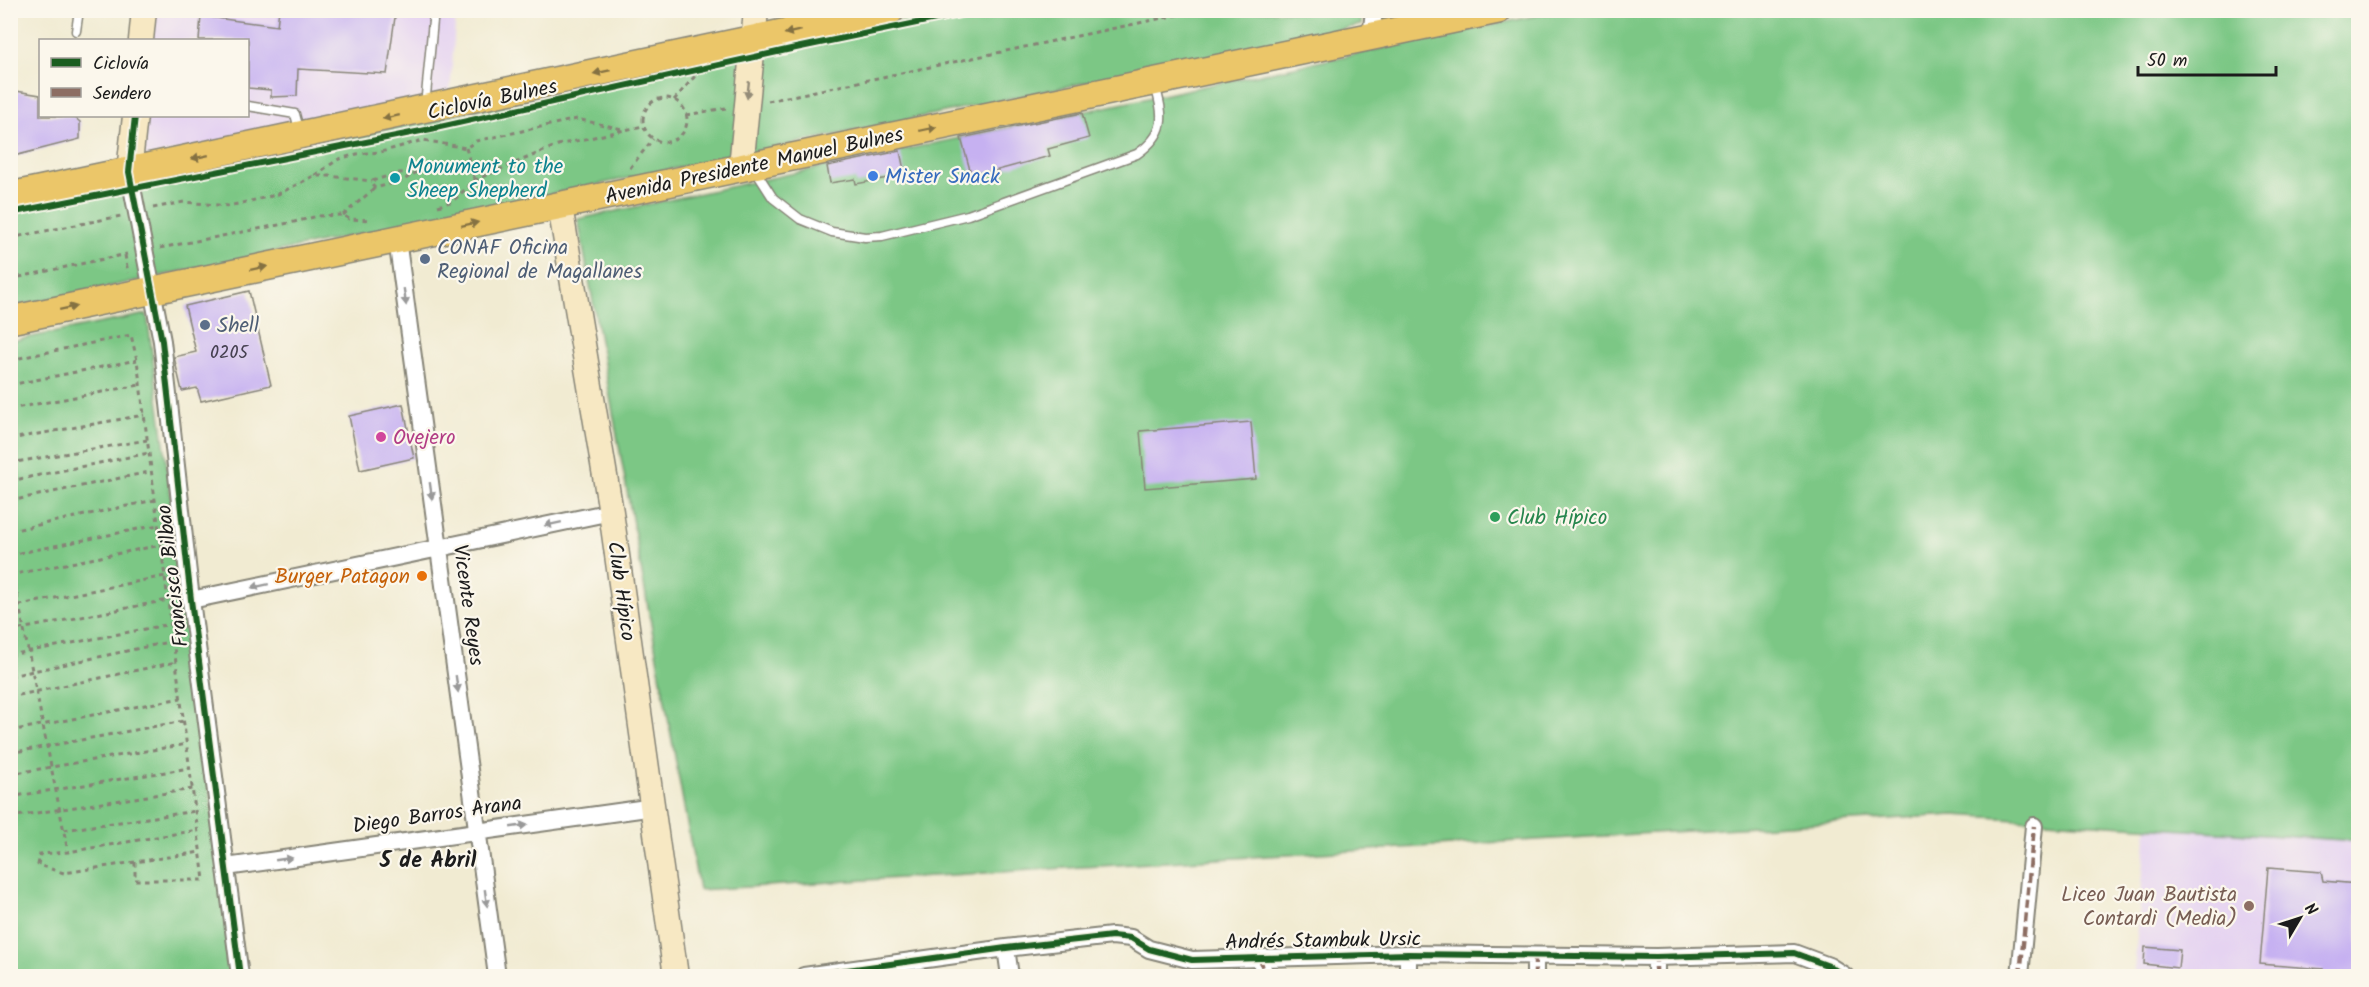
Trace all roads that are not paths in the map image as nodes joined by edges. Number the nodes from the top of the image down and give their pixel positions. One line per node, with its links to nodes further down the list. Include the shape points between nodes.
1 (79, 10): 8 (lane)
2 (144, 10): 9 (street)
3 (434, 10): 13 (lane)
4 (756, 10): 10 (street)
5 (891, 10): 10 (main road, one-way to 10)
6 (1498, 10): 7 (main road, Avenida Presidente Manuel Bulnes)
7 (1372, 24): 11 (main road, Avenida Presidente Manuel Bulnes)
8 (76, 31)
9 (141, 39)
10 (753, 40): 13 (main road, one-way to 13); 16 (street, one-way to 16)
11 (1155, 82): 16 (main road, Avenida Presidente Manuel Bulnes, one-way to 11); 16 (lane, via 1163,114 1161,123 1154,139 1137,154 968,215 898,233 865,237 815,226 773,198)
12 (249, 106): 15 (lane, via 295,114)
13 (424, 110): 15 (main road, one-way to 15)
14 (135, 117): 17 (street)
15 (301, 136): 17 (main road, one-way to 17)
16 (746, 166): 19 (main road, Avenida Presidente Manuel Bulnes)
17 (129, 172): 18 (main road); 21 (street, Francisco Bilbao)
18 (10, 196)
19 (560, 206): 20 (main road, Avenida Presidente Manuel Bulnes, one-way to 19); 23 (street, Club Hípico)
20 (388, 230): 21 (main road, Avenida Presidente Manuel Bulnes, one-way to 20); 24 (street, Vicente Reyes, one-way to 24)
21 (153, 290): 22 (main road, Avenida Presidente Manuel Bulnes, one-way to 21); 25 (street, Francisco Bilbao)
22 (10, 320)
23 (611, 512): 24 (street, one-way to 24); 26 (street, Club Hípico)
24 (439, 548): 25 (street, one-way to 25); 28 (street, Vicente Reyes, one-way to 28)
25 (191, 600): 29 (street, Francisco Bilbao)
26 (654, 807): 28 (street, Diego Barros Arana, one-way to 26); 38 (street, Club Hípico)
27 (2034, 826): 46 (street)
28 (477, 831): 29 (street, Diego Barros Arana, one-way to 28); 37 (street, Vicente Reyes, one-way to 37)
29 (226, 867): 36 (street, Francisco Bilbao)
30 (1006, 948): 34 (street, Andrés Stambuk Ursic, via 1112,936 1131,938 1149,949 1192,960); 35 (street, Andrés Stambuk Ursic); 40 (street)
31 (1408, 954): 32 (street, Andrés Stambuk Ursic); 34 (street, Andrés Stambuk Ursic); 42 (street)
32 (1535, 956): 33 (street, Andrés Stambuk Ursic); 43 (street)
33 (1656, 957): 44 (street); 45 (street, Andrés Stambuk Ursic, via 1794,952)
34 (1260, 958): 41 (street)
35 (834, 974): 39 (street, Andrés Stambuk Ursic)
36 (240, 976)
37 (497, 976)
38 (676, 976)
39 (804, 976)
40 (1010, 976)
41 (1265, 976)
42 (1408, 976)
43 (1535, 976)
44 (1656, 976)
45 (1845, 976)
46 (2020, 976)

